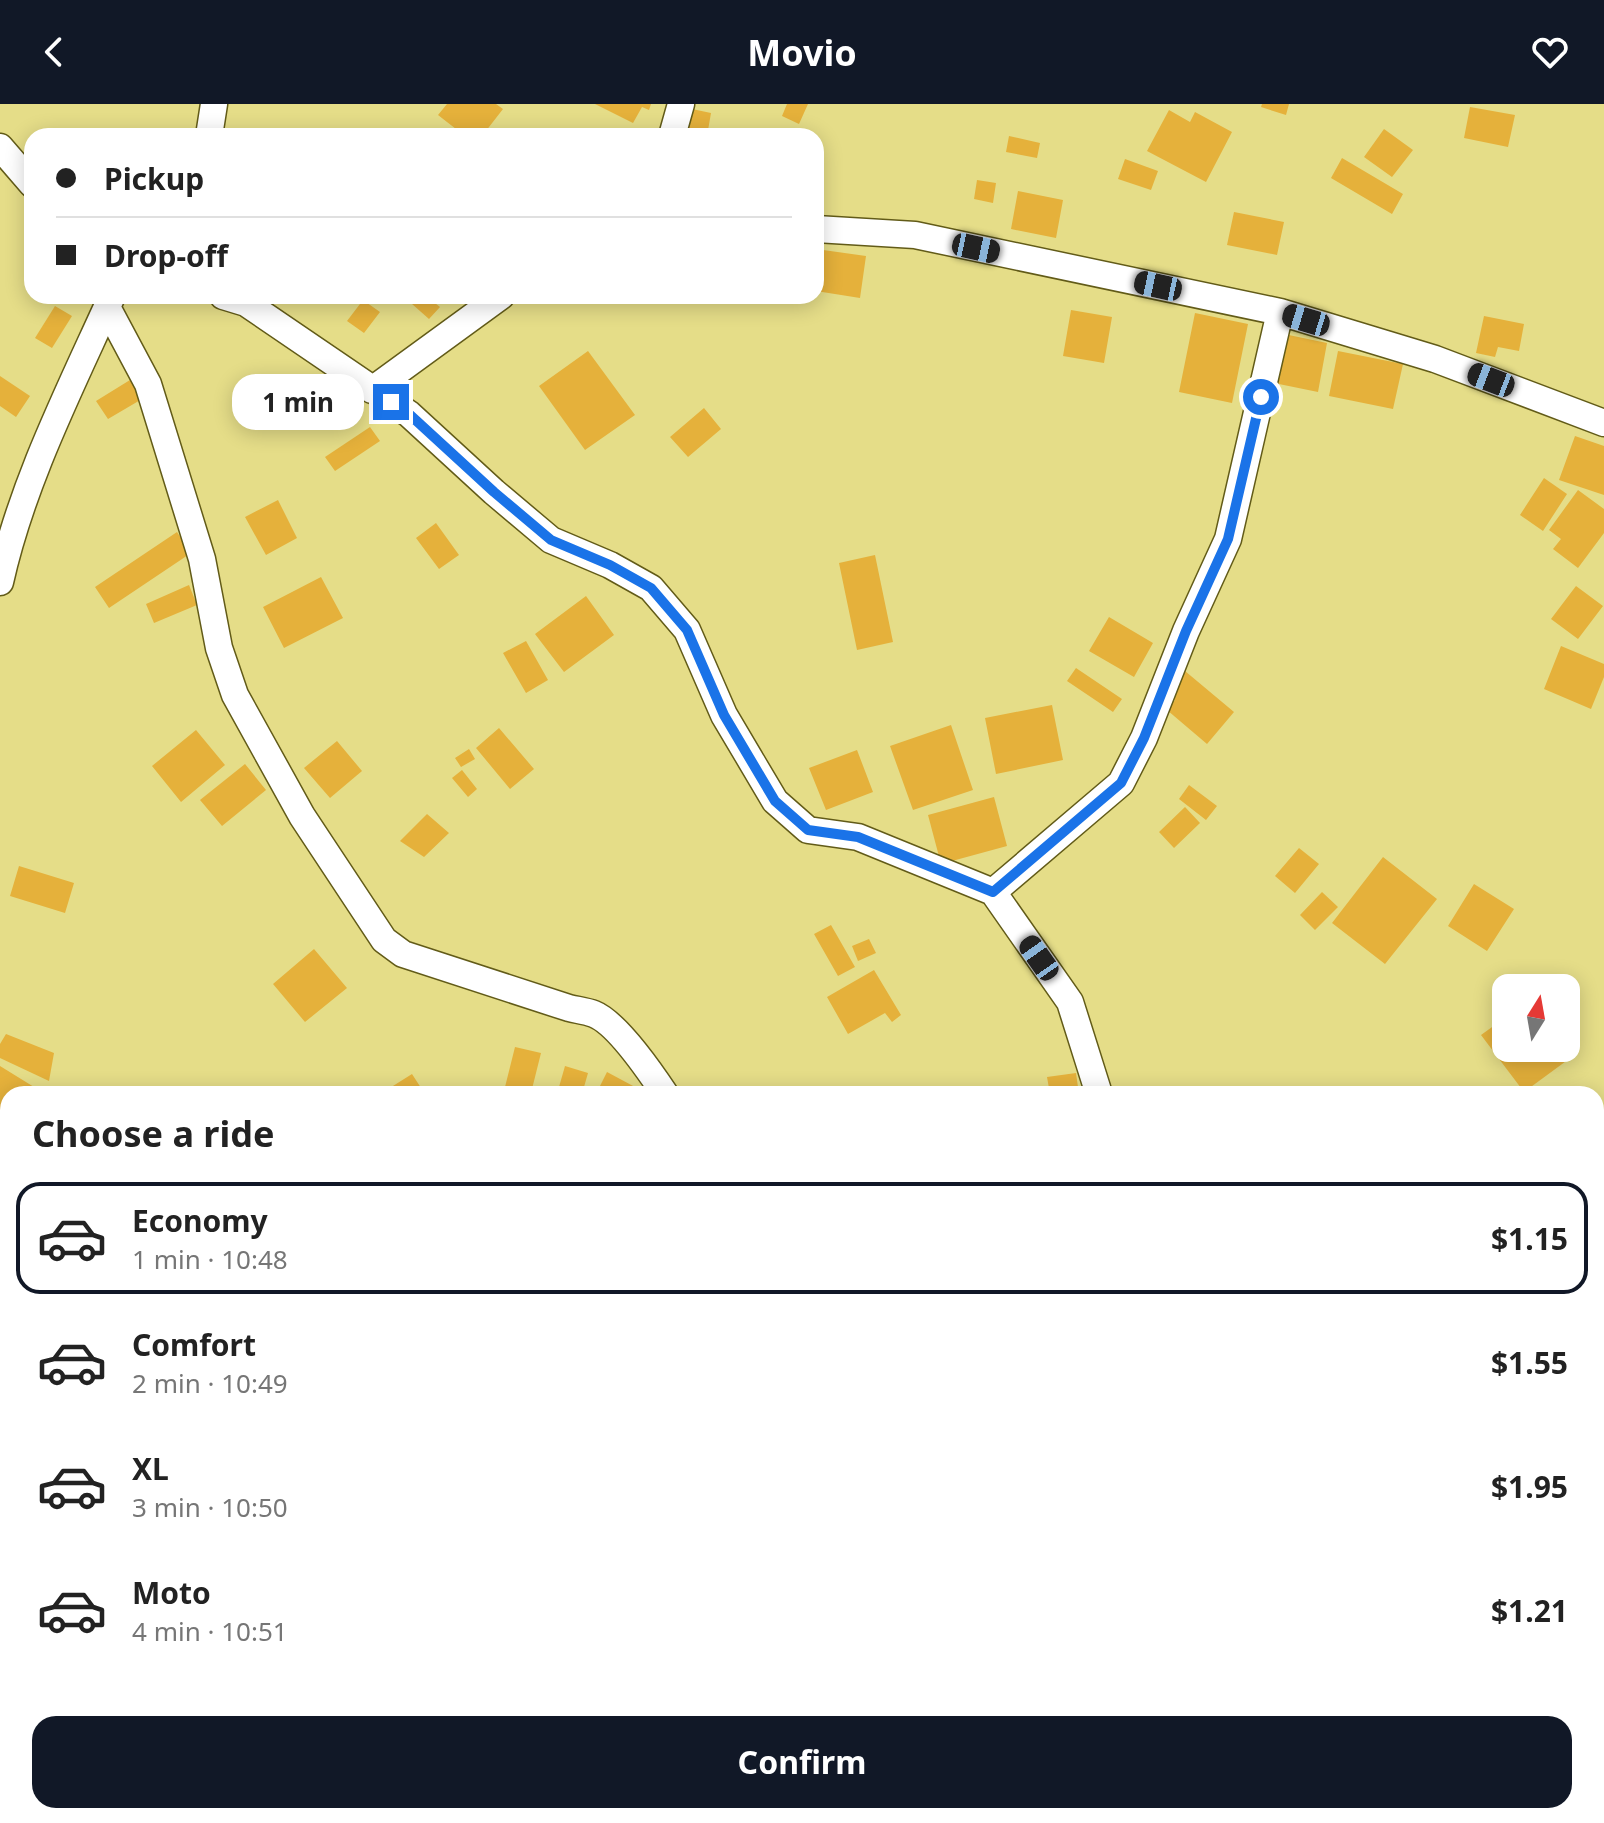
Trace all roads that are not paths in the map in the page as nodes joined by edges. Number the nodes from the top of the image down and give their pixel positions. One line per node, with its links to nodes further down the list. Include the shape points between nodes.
1 (214, 104): 3 (street)
2 (681, 104): 4 (street)
3 (210, 128)
4 (674, 128)
5 (0, 147): 6 (street)
6 (24, 175)
7 (824, 229): 12 (street, via 915,235)
8 (109, 304): 15 (street, via 42,454)
9 (111, 304): 17 (street, via 148,384 202,559 219,648 235,695 302,816 384,940 403,954 595,1014)
10 (247, 304): 13 (street)
11 (490, 304): 13 (street)
12 (1280, 312): 14 (street, via 1435,359); 16 (street, via 1228,539 1144,738 1121,783)
13 (372, 390): 16 (street, via 409,414 551,540 651,588 687,630 724,715 775,801 808,830 858,837)
14 (1604, 423)
15 (0, 582)
16 (993, 892): 18 (street, via 1070,1002)
17 (660, 1086)
18 (1096, 1086)

